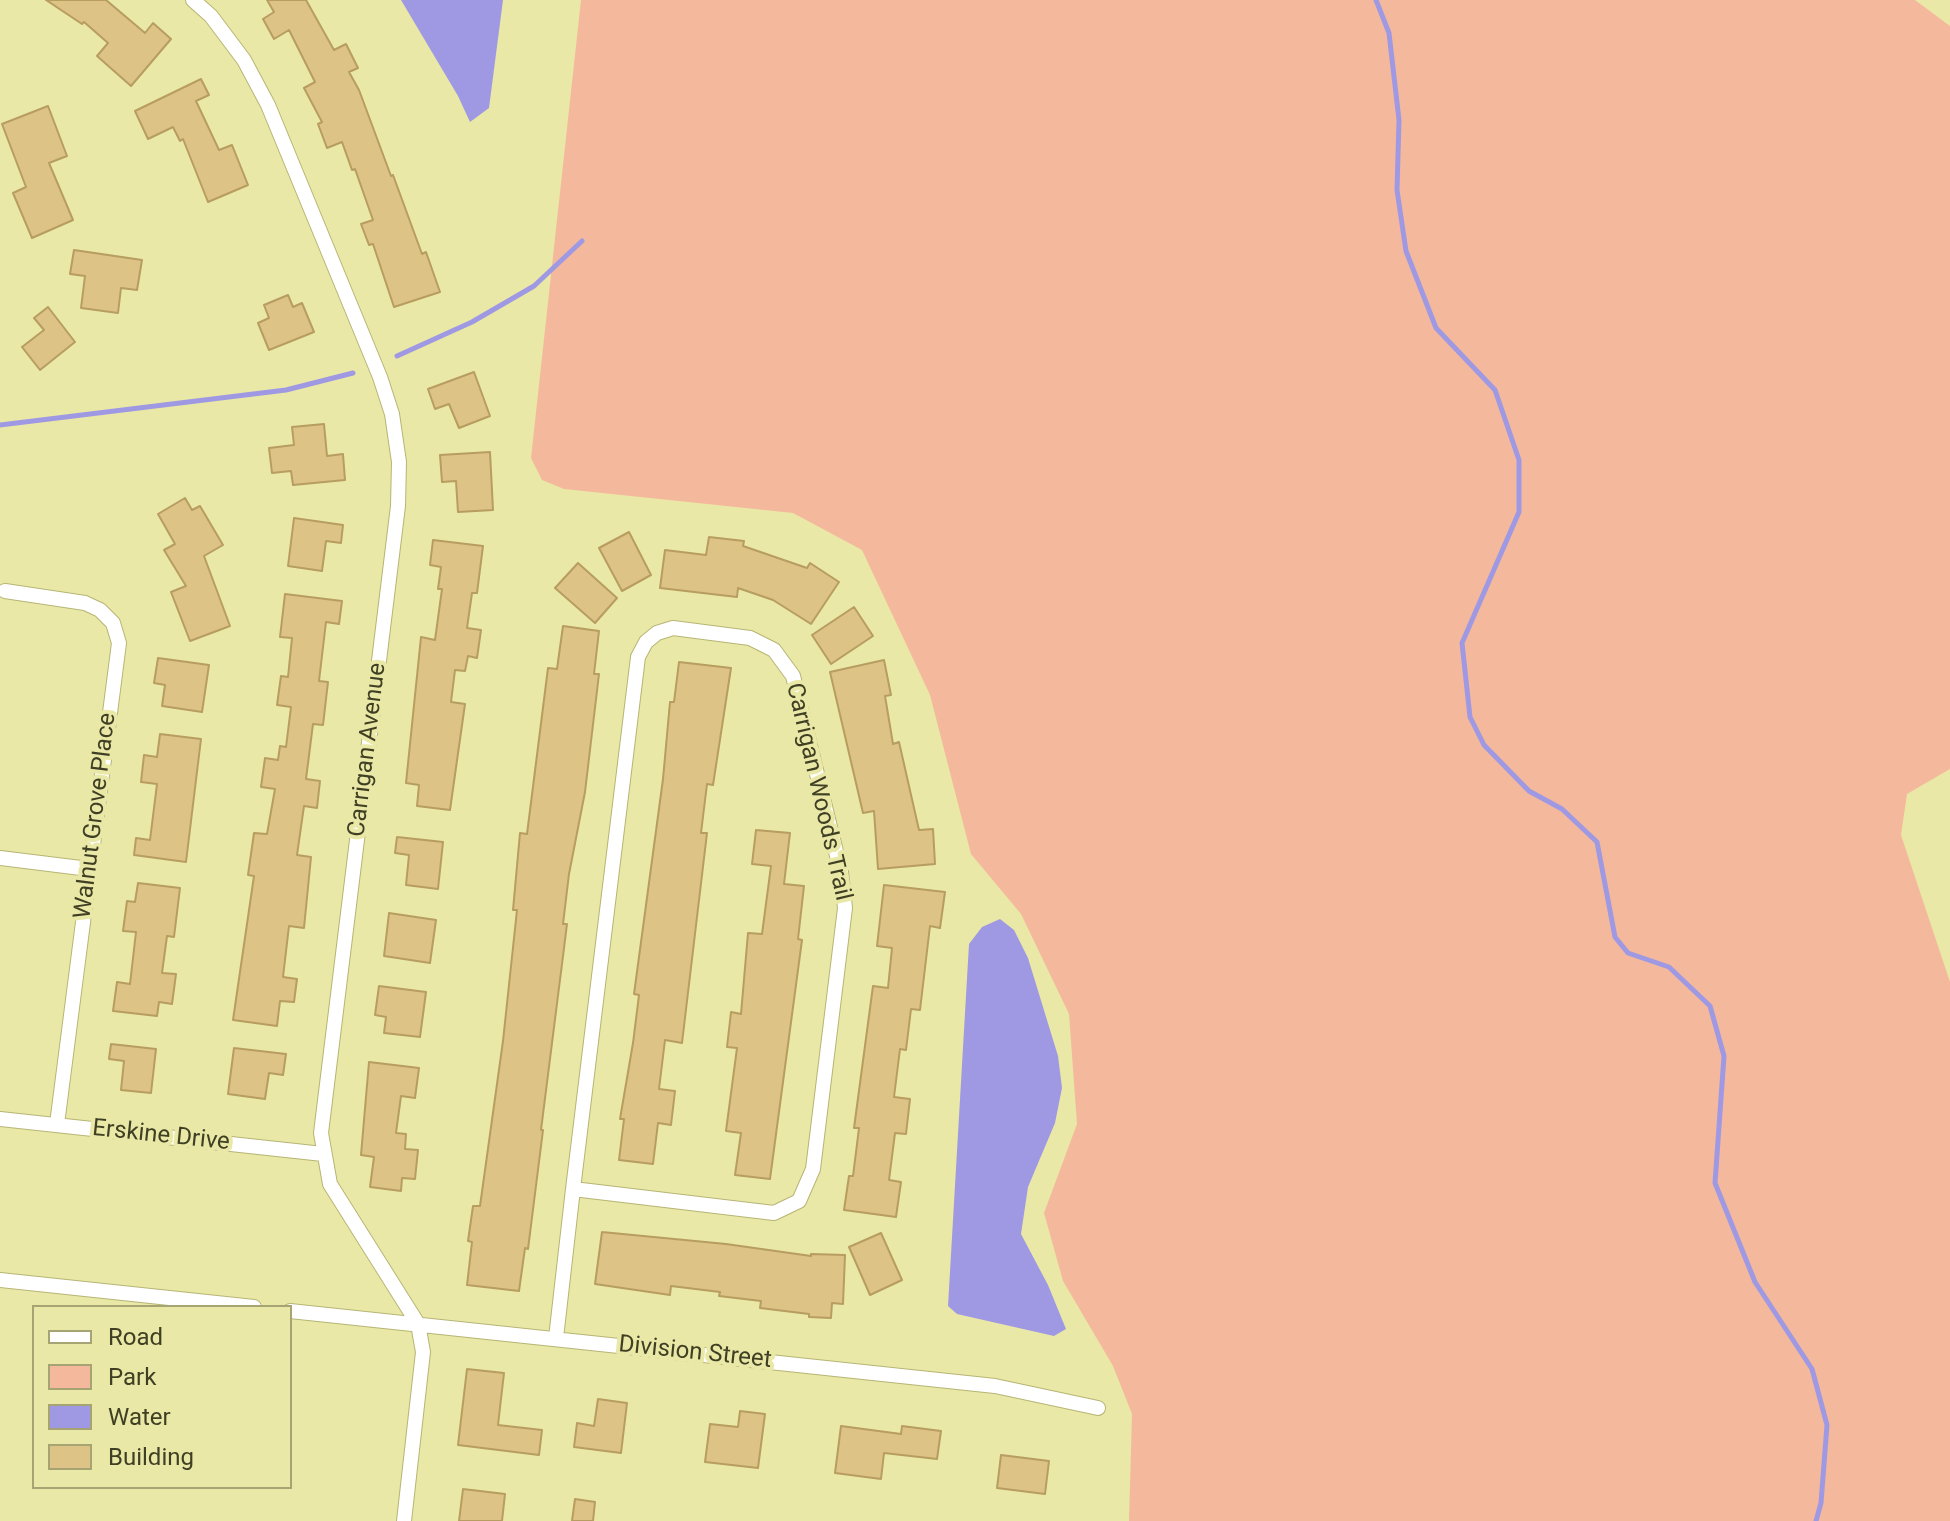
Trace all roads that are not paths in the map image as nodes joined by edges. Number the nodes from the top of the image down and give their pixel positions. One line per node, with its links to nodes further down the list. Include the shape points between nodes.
1 (193, 0): 7 (street, Carrigan Avenue, via 244,60 268,105 380,377 399,462 398,506 324,1105)
2 (5, 591): 4 (street, Walnut Grove Place, via 85,603 113,623 119,643)
3 (0, 858): 4 (street)
4 (89, 869): 6 (street, Walnut Grove Place)
5 (0, 1119): 6 (street, Erskine Drive)
6 (57, 1124): 7 (street, Erskine Drive)
7 (323, 1154): 12 (street, Carrigan Avenue, via 336,1195)
8 (573, 1189): 8 (street, Carrigan Woods Trail, via 638,657 646,642 673,628 750,638 774,650 793,676 841,872 845,908 813,1169 799,1201 774,1213); 13 (street, Carrigan Woods Trail)
9 (0, 1280): 10 (street)
10 (235, 1305)
11 (292, 1311): 12 (street, Division Street)
12 (418, 1324): 13 (street, Division Street); 15 (street, Carrigan Avenue, via 423,1352)
13 (556, 1338): 14 (street, Division Street, via 995,1386)
14 (1098, 1408)
15 (404, 1521)

